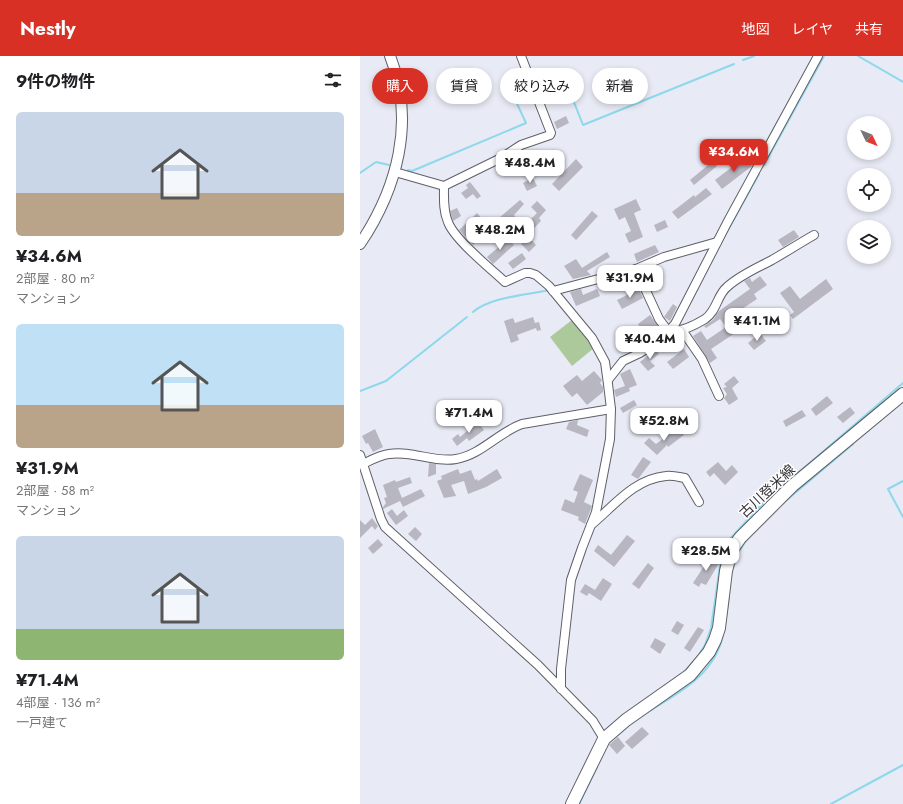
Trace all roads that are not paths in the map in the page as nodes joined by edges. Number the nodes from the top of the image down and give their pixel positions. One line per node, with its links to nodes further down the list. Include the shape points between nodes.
1 (390, 56): 4 (street, via 401,107 400,150)
2 (521, 56): 5 (street, via 550,135 520,145 501,158)
3 (818, 56): 7 (street)
4 (395, 172): 5 (street); 8 (street, via 372,227)
5 (444, 186): 10 (street, via 444,208 454,234 505,282 530,273)
6 (814, 235): 11 (street, via 728,286 706,318)
7 (717, 242): 9 (street, via 664,257); 12 (street, via 675,324)
8 (360, 244)
9 (636, 270): 10 (street); 12 (street)
10 (552, 289): 13 (street, via 592,338 605,362)
11 (682, 330): 12 (street); 15 (street, via 702,359)
12 (668, 331): 13 (street, via 650,346 623,361)
13 (608, 380): 16 (street)
14 (903, 394): 22 (main road, 古川登米線, via 792,486 740,538 729,559 719,628 709,652 690,675 626,720)
15 (719, 396)
16 (611, 408): 18 (street, via 522,424 513,427 473,453 457,459 442,460 389,454); 20 (street, via 610,439 596,512)
17 (360, 455): 18 (street)
18 (363, 464): 21 (street, via 385,527)
19 (699, 502): 20 (street, via 685,478 667,476 651,479 630,490)
20 (591, 525): 21 (street, via 572,580)
21 (561, 688): 22 (street, via 593,721)
22 (604, 739): 23 (main road, 古川登米線)
23 (572, 804)

